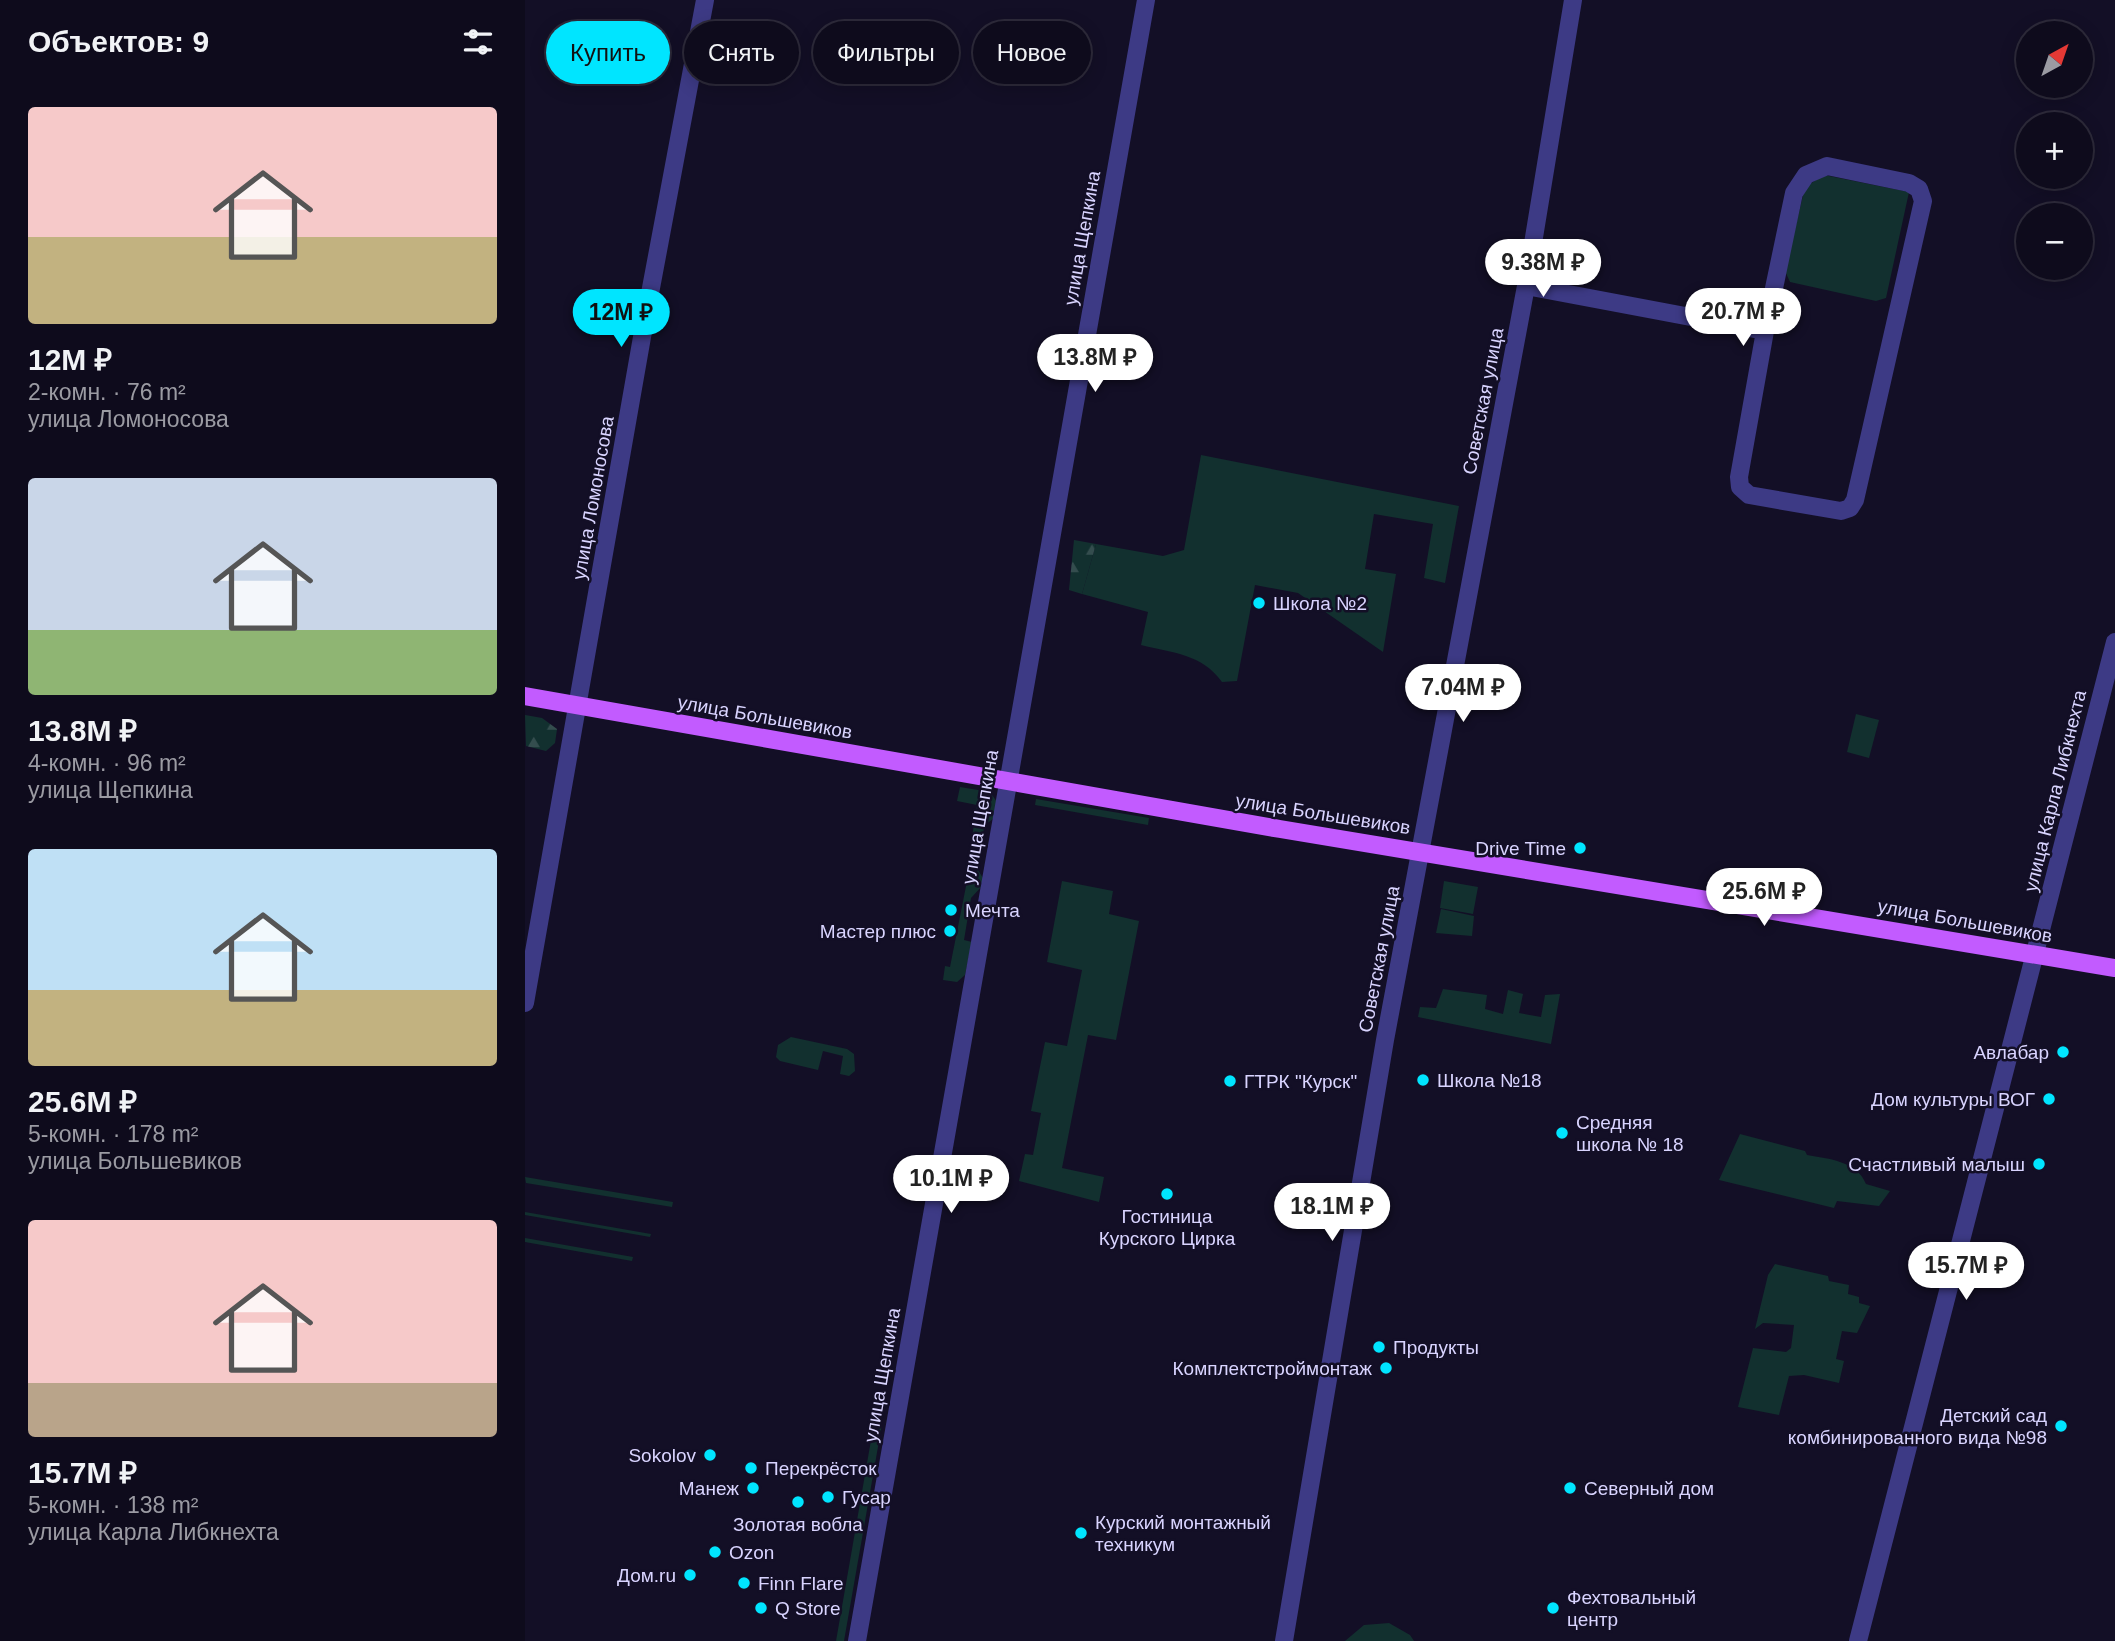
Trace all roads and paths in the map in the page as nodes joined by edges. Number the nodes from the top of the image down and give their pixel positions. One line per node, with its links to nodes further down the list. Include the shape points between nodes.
1 (705, 0): 9 (street, улица Ломоносова)
2 (1146, 0): 10 (street, улица Щепкина)
3 (1573, 0): 4 (street, Советская улица)
4 (1526, 286): 5 (street); 11 (street, Советская улица)
5 (1765, 331): 5 (street, via 1740,487 1749,495 1795,505 1850,508 1923,201 1919,189 1827,166 1806,175 1794,193)
6 (2115, 642): 7 (street, улица Карла Либкнехта)
7 (2112, 662): 12 (street, улица Карла Либкнехта)
8 (525, 696): 9 (main road, улица Большевиков)
9 (577, 705): 10 (main road, улица Большевиков); 14 (street, улица Ломоносова)
10 (1007, 782): 11 (main road, улица Большевиков); 15 (street, улица Щепкина)
11 (1420, 851): 12 (main road, улица Большевиков); 16 (street, Советская улица)
12 (2036, 954): 13 (main road, улица Большевиков); 17 (street, улица Карла Либкнехта)
13 (2115, 968)
14 (525, 1003)
15 (857, 1641)
16 (1284, 1641)
17 (1858, 1641)

